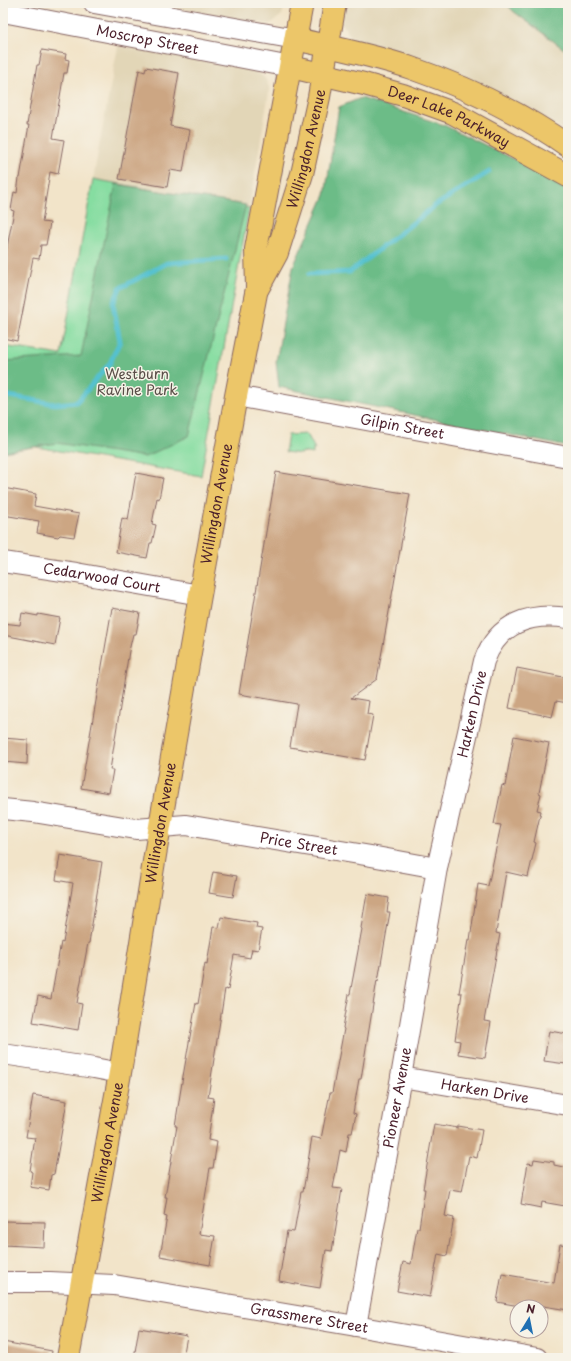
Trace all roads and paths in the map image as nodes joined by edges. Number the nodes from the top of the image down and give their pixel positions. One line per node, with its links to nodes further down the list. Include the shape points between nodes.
1 (94, 3): 5 (street, Moscrop Street)
2 (302, 3): 5 (main road, Willingdon Avenue)
3 (335, 3): 6 (main road, Willingdon Avenue)
4 (3, 12): 7 (street, Moscrop Street)
5 (296, 40): 6 (main road, Deer Lake Parkway); 7 (main road, Willingdon Avenue)
6 (328, 47): 8 (main road, Willingdon Avenue); 9 (main road, Deer Lake Parkway, via 410,68 463,88 512,112)
7 (291, 67): 8 (main road, Deer Lake Parkway); 11 (main road, Willingdon Avenue, via 256,250)
8 (323, 74): 10 (main road, Deer Lake Parkway, via 403,94 454,113); 11 (main road, Willingdon Avenue, via 302,174 277,253)
9 (568, 146)
10 (568, 176)
11 (257, 288): 12 (main road, Willingdon Avenue)
12 (236, 396): 13 (street, Gilpin Street); 15 (main road, Willingdon Avenue)
13 (568, 457)
14 (3, 562): 15 (street, Cedarwood Court)
15 (200, 595): 18 (main road, Willingdon Avenue)
16 (568, 618): 19 (street, Harken Drive, via 542,616 518,622 500,633 488,651)
17 (3, 809): 18 (street, Price Street, via 136,829)
18 (161, 826): 19 (street, Price Street, via 186,825); 21 (main road, Willingdon Avenue)
19 (437, 868): 22 (street, Pioneer Avenue)
20 (3, 1054): 21 (street)
21 (120, 1073): 25 (main road, Willingdon Avenue)
22 (401, 1077): 23 (street, Harken Drive); 26 (street, Pioneer Avenue)
23 (568, 1105)
24 (3, 1282): 25 (street, Grassmere Street)
25 (81, 1283): 26 (street, Grassmere Street, via 114,1285); 28 (main road, Willingdon Avenue)
26 (356, 1326): 27 (street, Grassmere Street)
27 (484, 1354): 29 (street, Grassmere Street)
28 (68, 1358)
29 (537, 1358)

